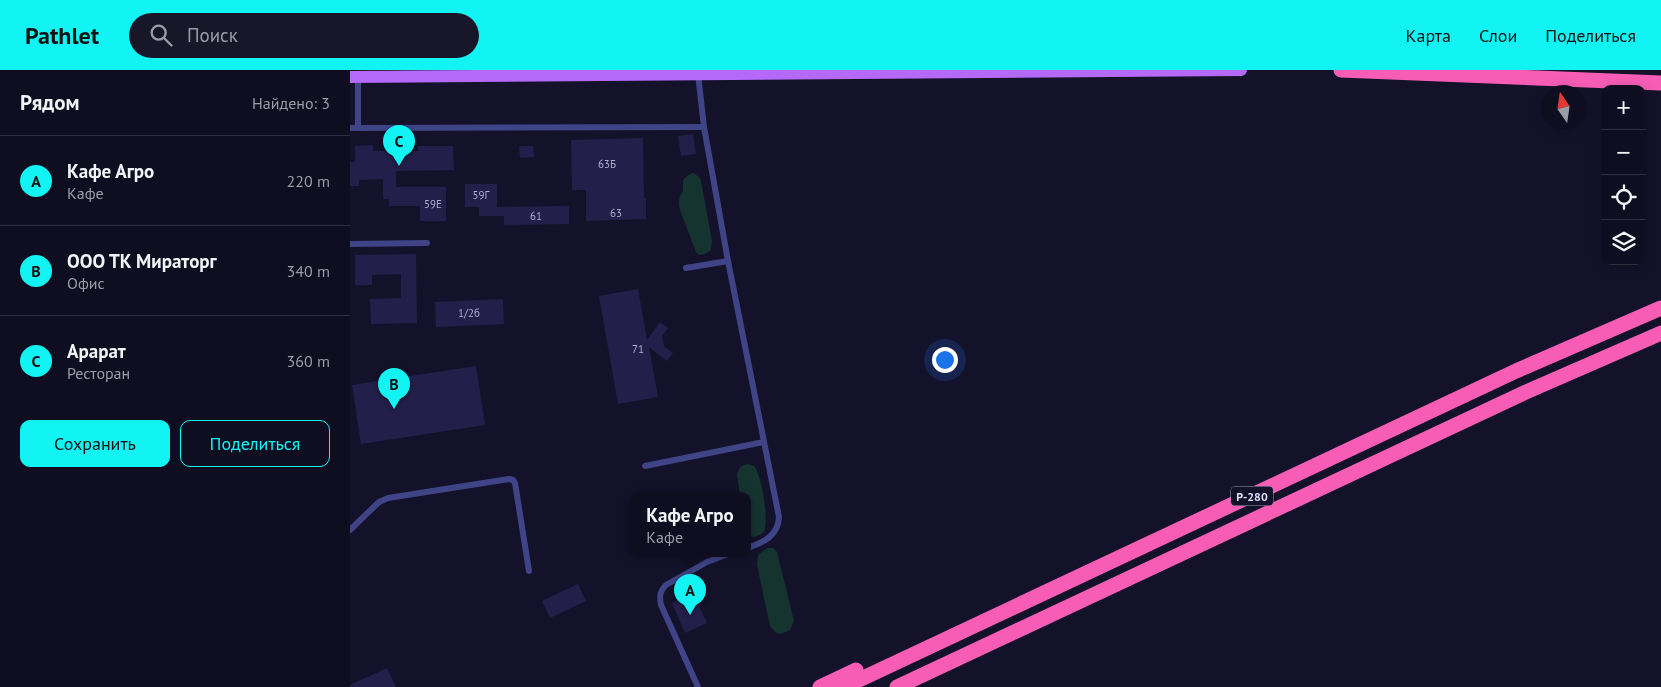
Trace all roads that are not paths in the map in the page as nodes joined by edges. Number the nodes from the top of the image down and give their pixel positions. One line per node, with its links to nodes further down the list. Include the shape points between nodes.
1 (1241, 70): 3 (main road)
2 (1341, 70): 5 (highway)
3 (698, 74): 4 (main road); 6 (lane)
4 (354, 77): 8 (lane)
5 (1661, 83)
6 (704, 127): 8 (lane); 11 (lane)
7 (350, 128): 8 (lane)
8 (358, 128)
9 (427, 243): 10 (lane)
10 (350, 244)
11 (728, 261): 12 (lane); 15 (lane)
12 (686, 268)
13 (1661, 308): 21 (highway, Р-280, via 1507,375)
14 (1661, 333): 22 (highway, Р-280, via 1526,392)
15 (764, 442): 16 (lane); 18 (lane, via 780,517 772,536)
16 (645, 466)
17 (350, 530): 20 (lane, via 379,502 388,498 509,479 515,483)
18 (751, 546)
19 (720, 557): 23 (lane, via 666,585 659,597)
20 (529, 571)
21 (1020, 604): 24 (highway, via 906,647); 25 (highway, Р-280)
22 (1064, 609): 26 (highway, Р-280); 27 (highway)
23 (698, 687)
24 (820, 687)
25 (844, 687)
26 (897, 687)
27 (920, 687)

